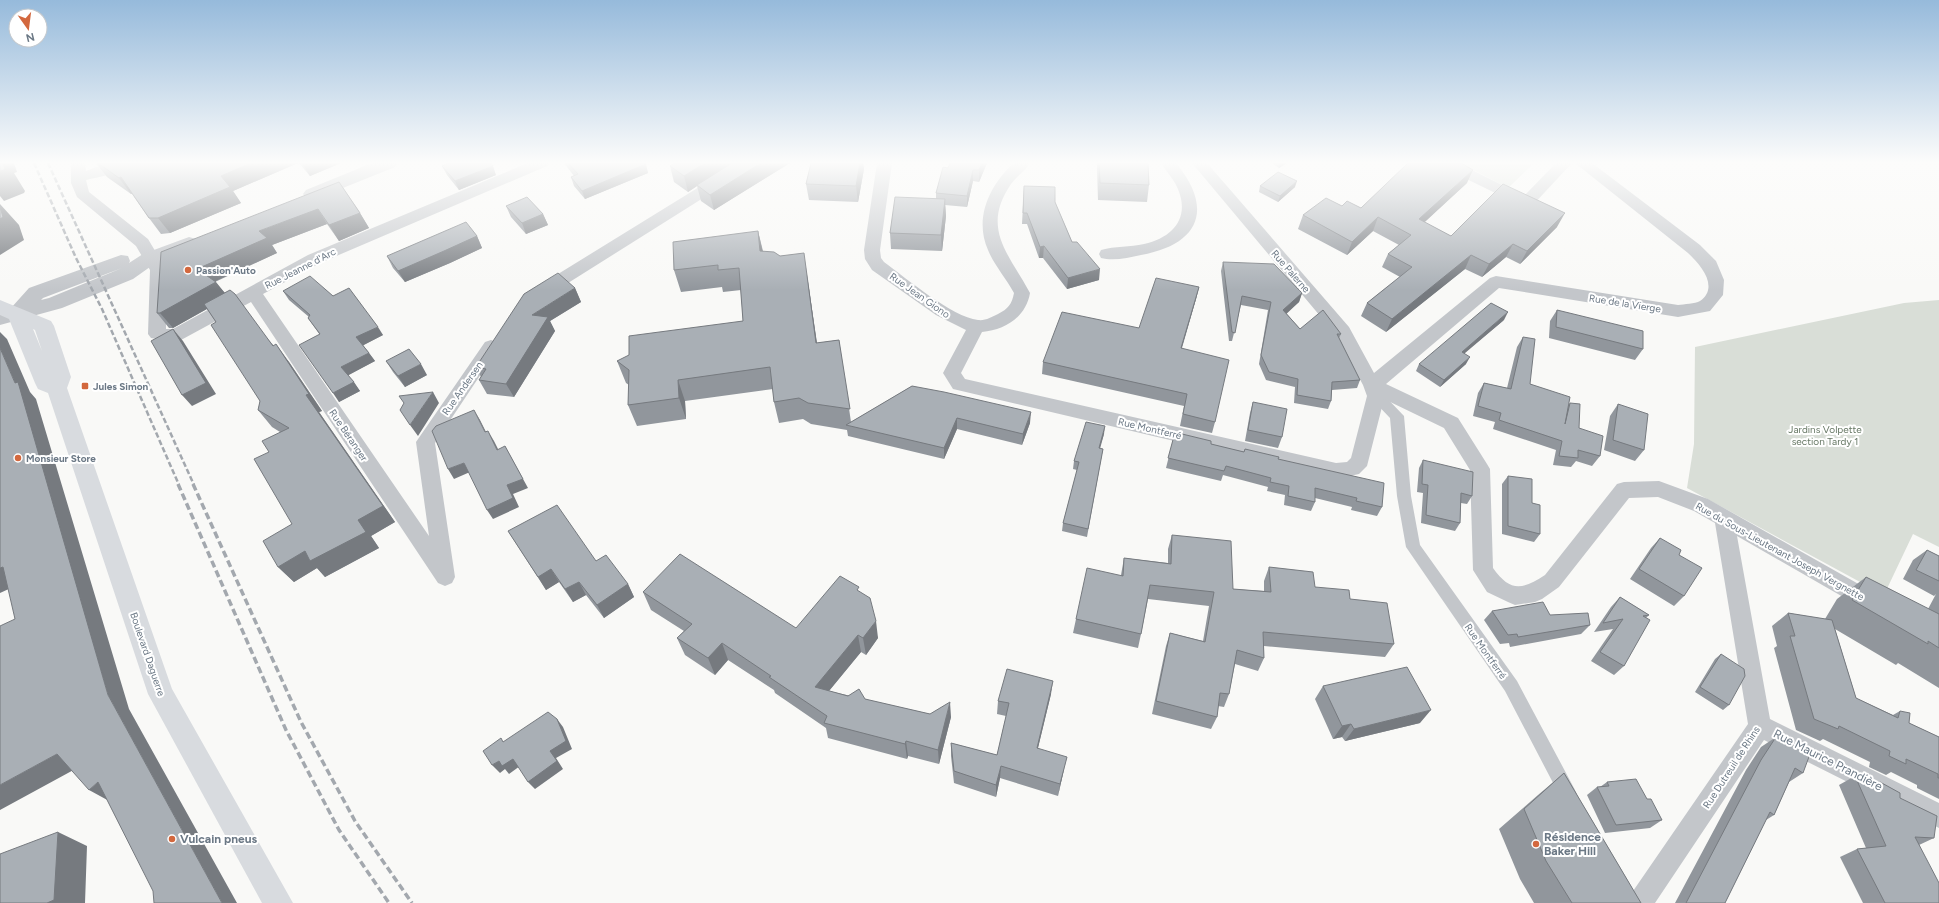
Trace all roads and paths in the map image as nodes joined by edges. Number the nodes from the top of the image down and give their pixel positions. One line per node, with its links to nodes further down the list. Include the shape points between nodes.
1 (96, 205): 11 (street, via 142,243)
2 (442, 205): 12 (street, Rue Jeanne d'Arc, via 314,259)
3 (682, 205): 13 (street)
4 (879, 205): 16 (street, Rue Jean Giono, via 872,250 873,259 878,266 956,320)
5 (993, 205): 16 (street, Rue Jean Giono, via 990,220 996,250 1022,293 1020,305 1009,316 991,325)
6 (1191, 205): 10 (street, via 1191,216 1182,230 1164,243 1150,248)
7 (1235, 205): 18 (street, Rue Palerne, via 1343,330)
8 (1637, 205): 18 (street, Rue de la Vierge, via 1694,249 1710,265 1716,280 1715,295 1704,307 1678,311 1496,282)
9 (208, 235): 11 (street)
10 (1107, 254)
11 (150, 258): 12 (street, Rue Jeanne d'Arc, via 158,269 157,334 175,336); 14 (street, via 126,274 55,303)
12 (253, 292): 20 (street, Rue Béranger)
13 (532, 298)
14 (6, 313): 15 (street); 25 (main road, Boulevard Daguerre, via 45,383 57,388 161,694)
15 (0, 325)
16 (976, 326): 18 (street, Rue Montferré, via 952,373 959,384 1336,471 1352,469 1360,461)
17 (501, 332): 20 (street, Rue Andersen, via 425,442)
18 (1374, 390): 19 (street, Rue du Sous-Lieutenant Joseph Vergnette, via 1451,423 1480,469 1483,570 1494,586 1515,596 1535,593 1552,581 1624,490 1659,489 1701,505); 23 (street, Rue Montferré, via 1397,416 1404,496 1413,547 1511,686)
19 (1724, 518): 21 (street, Rue du Sous-Lieutenant Joseph Vergnette); 22 (street, Rue Dutreuil de Rhins)
20 (445, 576)
21 (1885, 610)
22 (1760, 726): 24 (street, Rue Maurice Prandière); 26 (street, Rue Dutreuil de Rhins)
23 (1574, 805)
24 (1939, 816)
25 (278, 903)
26 (1640, 903)

